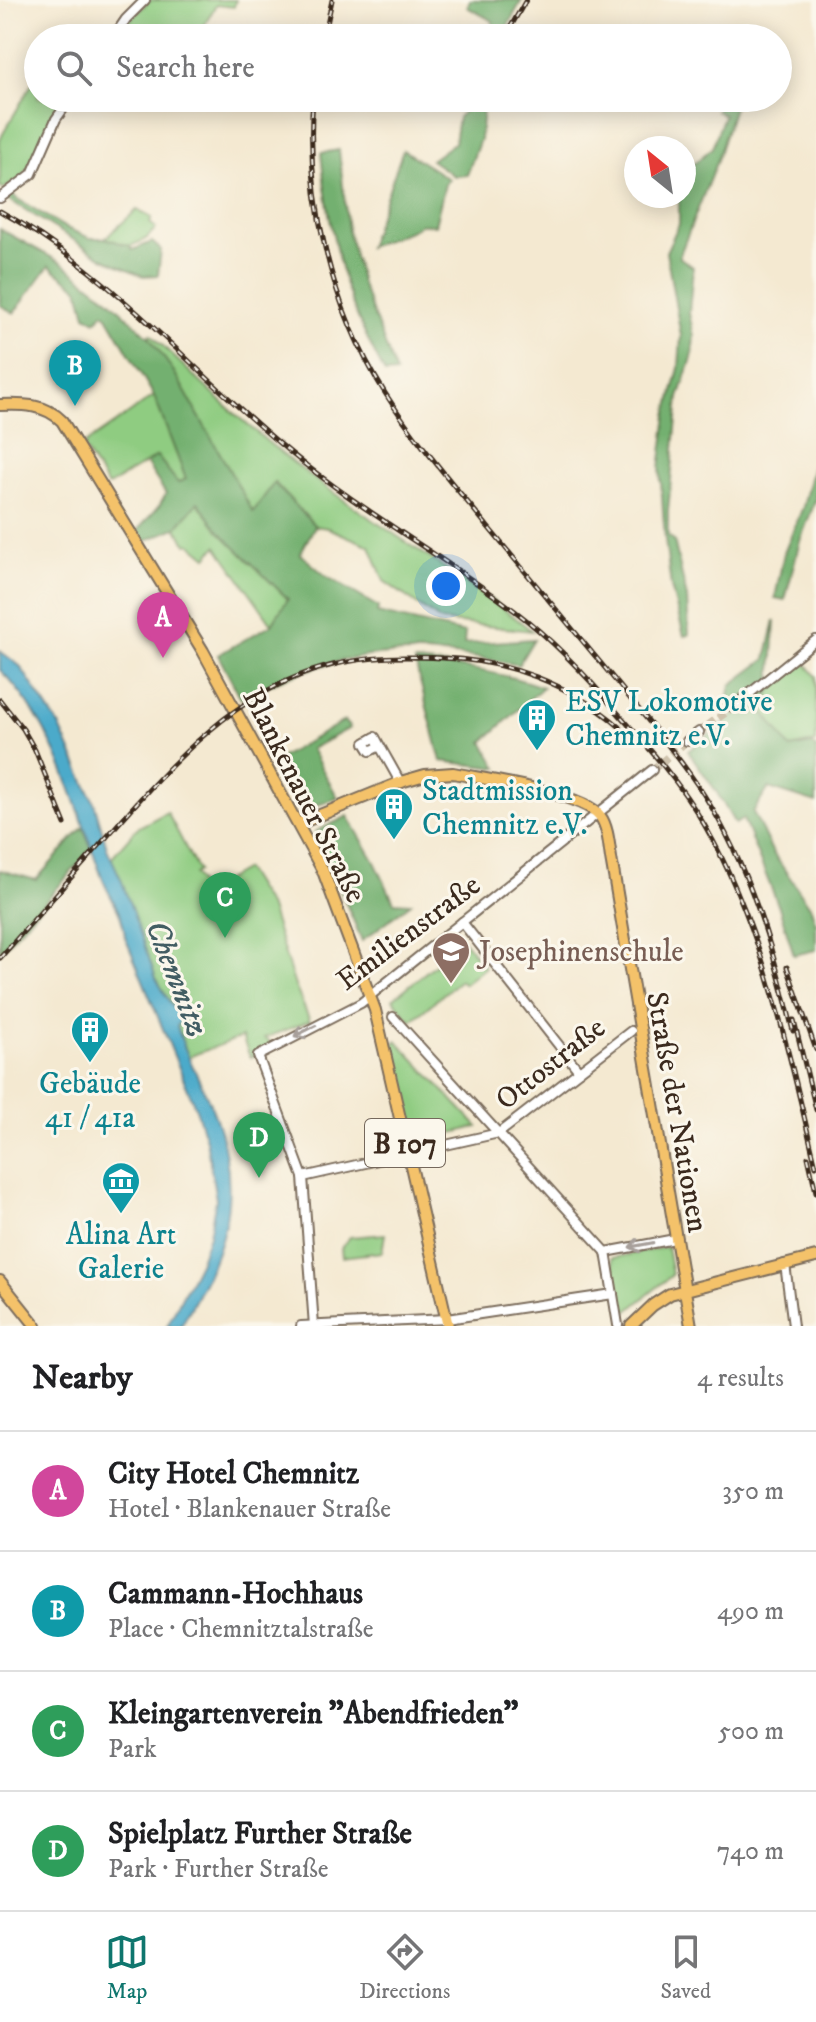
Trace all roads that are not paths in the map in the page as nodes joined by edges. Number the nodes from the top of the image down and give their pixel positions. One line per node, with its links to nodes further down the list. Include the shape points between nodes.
1 (145, 0): 2 (street)
2 (123, 24)
3 (61, 112): 4 (street, via 32,174)
4 (0, 198)
5 (0, 405): 14 (main road, Blankenauer Straße / B 107, via 37,406 62,421 203,651)
6 (816, 640): 7 (street)
7 (733, 707)
8 (699, 732): 9 (street)
9 (687, 741)
10 (380, 746): 12 (street)
11 (652, 770): 13 (street, Emilienstraße)
12 (400, 782): 13 (main road, via 453,773 572,799); 14 (main road)
13 (598, 813): 15 (street, Emilienstraße); 23 (main road, Straße der Nationen, via 605,825)
14 (298, 824): 16 (main road, Blankenauer Straße / B 107, via 323,871)
15 (462, 922): 16 (street, Emilienstraße); 19 (street)
16 (371, 995): 21 (main road, Blankenauer Straße / B 107); 22 (street, Emilienstraße, one-way to 22, via 258,1056)
17 (393, 1017): 20 (street)
18 (631, 1031): 19 (street, Ottostraße)
19 (579, 1071): 20 (street, Ottostraße)
20 (499, 1133): 21 (street); 24 (street)
21 (408, 1154): 22 (street); 30 (main road, Blankenauer Straße / B 107)
22 (303, 1177): 34 (street)
23 (675, 1239): 24 (street, one-way to 24); 28 (main road, Straße der Nationen)
24 (606, 1252): 29 (street)
25 (816, 1257): 26 (main road)
26 (785, 1264): 28 (main road); 37 (street)
27 (0, 1281): 32 (main road)
28 (684, 1289): 35 (main road, via 661,1299); 36 (main road, Straße der Nationen)
29 (613, 1294): 30 (street); 31 (street)
30 (448, 1322): 34 (street)
31 (618, 1325)
32 (36, 1326)
33 (301, 1326): 34 (street)
34 (314, 1326)
35 (631, 1326)
36 (691, 1326)
37 (793, 1326)

